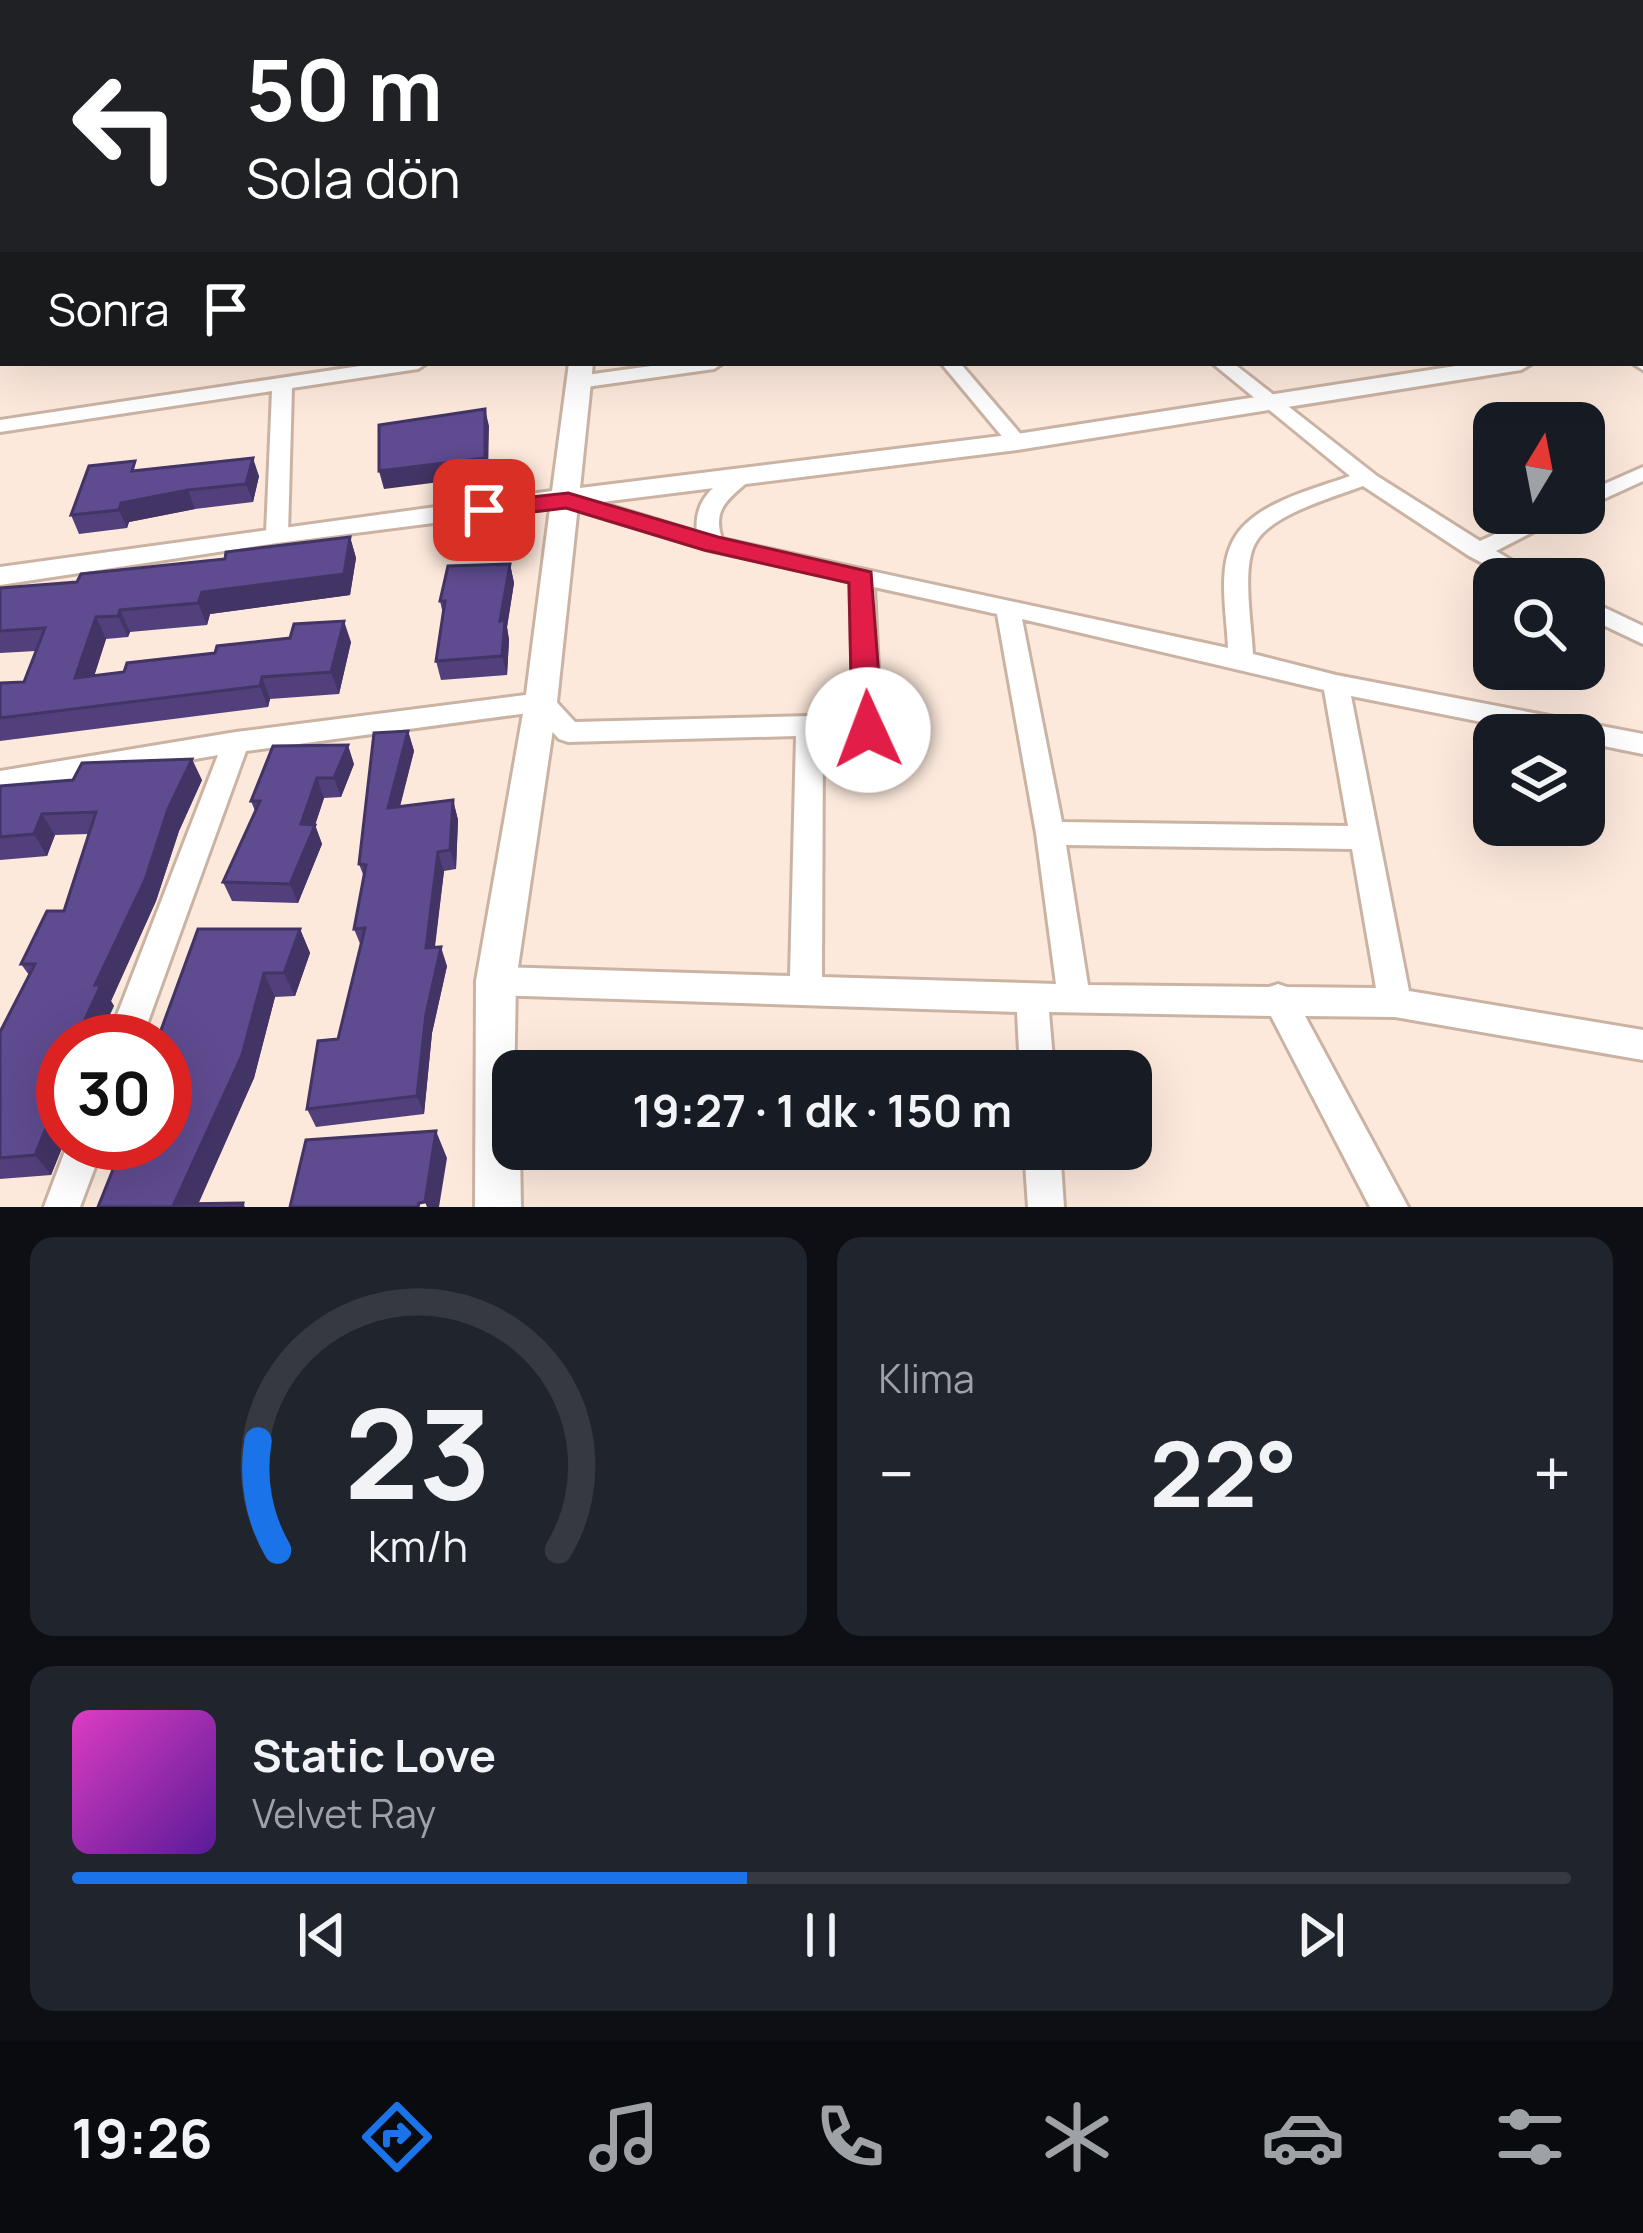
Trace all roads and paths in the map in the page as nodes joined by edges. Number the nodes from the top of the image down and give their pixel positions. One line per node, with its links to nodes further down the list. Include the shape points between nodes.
1 (372, 366): 6 (street)
2 (674, 366): 7 (street)
3 (953, 366): 11 (street)
4 (1225, 366): 9 (street)
5 (1502, 366): 9 (street)
6 (342, 368): 8 (street)
7 (580, 373): 16 (street)
8 (282, 384): 10 (street); 18 (street)
9 (1268, 403): 11 (street); 14 (street)
10 (0, 426)
11 (1017, 442): 13 (street)
12 (1643, 473): 15 (street)
13 (742, 477): 16 (street); 19 (street, via 706,510)
14 (1363, 478): 20 (street); 27 (street, via 1251,530 1241,547)
15 (1605, 491)
16 (568, 500): 18 (street); 19 (street); 29 (street)
17 (1514, 534): 20 (street)
18 (277, 535): 22 (street)
19 (713, 544): 23 (street)
20 (1477, 551): 21 (street)
21 (1490, 558)
22 (0, 576)
23 (862, 578): 24 (street); 30 (street, via 868,730)
24 (1008, 609): 27 (street); 34 (street)
25 (1605, 617): 26 (street)
26 (1643, 636)
27 (1241, 658): 28 (street)
28 (1336, 684): 32 (street); 35 (street)
29 (541, 702): 30 (street, via 568,732); 31 (street); 36 (street)
30 (810, 726): 37 (street)
31 (236, 742): 33 (street); 42 (street)
32 (1643, 745)
33 (0, 782)
34 (1050, 833): 35 (street); 39 (street)
35 (1364, 838): 41 (street)
36 (496, 981): 37 (street); 48 (street)
37 (806, 988): 38 (street)
38 (1032, 998): 39 (street); 44 (street)
39 (1074, 998): 40 (street)
40 (1278, 998): 41 (street); 50 (street)
41 (1395, 1003): 43 (street)
42 (134, 1014)
43 (1640, 1047)
44 (1035, 1050)
45 (76, 1170): 47 (street)
46 (1043, 1170): 49 (street)
47 (62, 1207)
48 (498, 1207)
49 (1046, 1207)
50 (1390, 1207)

